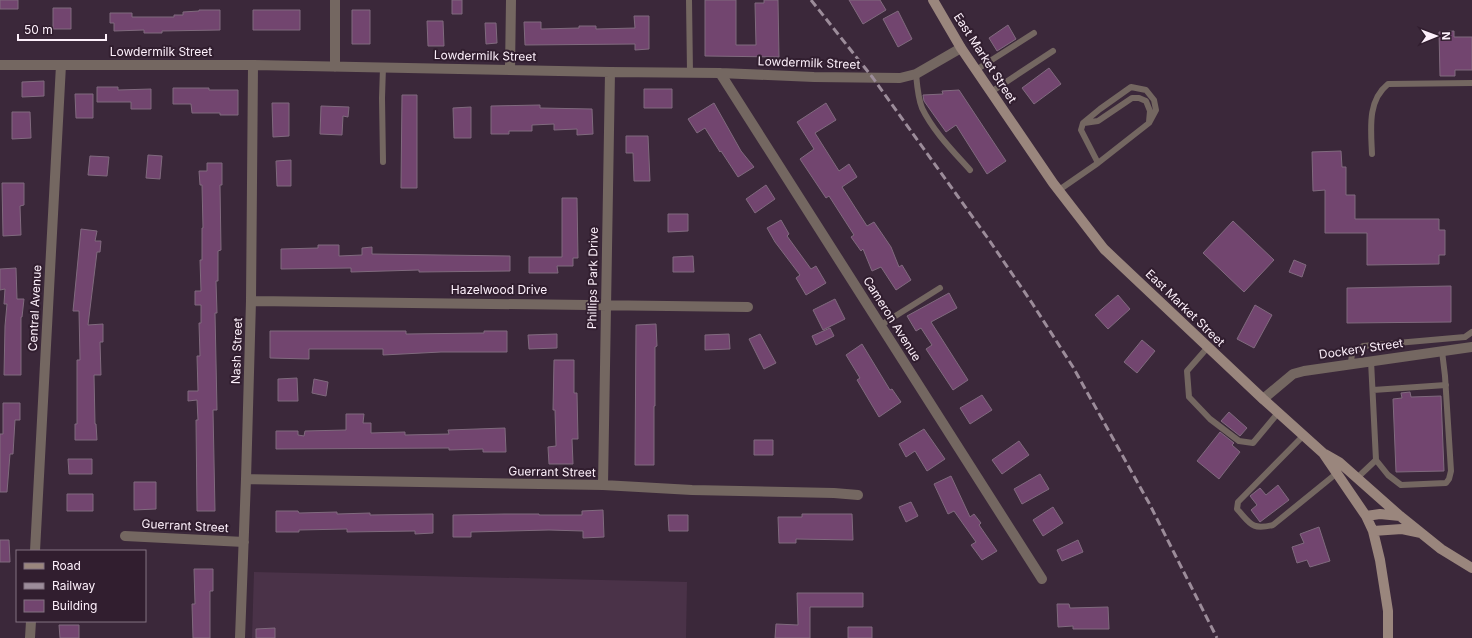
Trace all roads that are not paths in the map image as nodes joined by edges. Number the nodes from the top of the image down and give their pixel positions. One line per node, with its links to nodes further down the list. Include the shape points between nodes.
1 (335, 0): 11 (street)
2 (511, 0): 13 (street)
3 (689, 0): 16 (lane)
4 (932, 0): 6 (main road, East Market Street)
5 (1034, 33): 14 (lane)
6 (961, 48): 14 (main road, East Market Street); 18 (street, Lowdermilk Street)
7 (1053, 51): 20 (lane)
8 (0, 65): 9 (street, Lowdermilk Street)
9 (61, 65): 10 (street, Lowdermilk Street); 58 (street, Central Avenue)
10 (253, 65): 11 (street, Lowdermilk Street); 29 (street, Nash Street)
11 (335, 67): 12 (street, Lowdermilk Street)
12 (383, 67): 13 (street, Lowdermilk Street); 24 (lane)
13 (510, 70): 15 (street, Lowdermilk Street)
14 (976, 70): 20 (main road, East Market Street)
15 (610, 72): 16 (street, Lowdermilk Street); 30 (street, Phillips Park Drive)
16 (690, 72): 17 (street, Lowdermilk Street)
17 (720, 73): 18 (street, Lowdermilk Street, via 900,78); 32 (street, Cameron Avenue)
18 (916, 74): 26 (lane, via 922,107 942,139)
19 (1472, 83): 23 (lane, via 1388,84 1380,90 1374,104 1371,120)
20 (991, 92): 27 (main road, East Market Street)
21 (1083, 123): 22 (lane, via 1098,121 1132,98 1139,98 1146,101 1150,111); 22 (lane, via 1131,88 1146,90 1154,100 1156,110); 25 (lane, via 1082,130)
22 (1149, 123): 25 (lane)
23 (1372, 154)
24 (383, 162)
25 (1098, 163): 27 (lane)
26 (970, 170)
27 (1059, 190): 35 (main road, East Market Street, via 1104,249)
28 (940, 288): 32 (lane)
29 (251, 301): 30 (street, Hazelwood Drive); 49 (street, Nash Street)
30 (606, 304): 31 (street, Hazelwood Drive); 50 (street, Phillips Park Drive)
31 (748, 307)
32 (881, 326): 60 (street, Cameron Avenue)
33 (1472, 332): 34 (lane, via 1465,337)
34 (1444, 339): 37 (lane); 39 (lane, via 1362,346 1352,353)
35 (1208, 347): 42 (main road, East Market Street); 43 (lane, via 1187,371 1189,397 1210,419 1239,441 1253,443)
36 (1472, 347): 37 (street, Dockery Street)
37 (1444, 351): 38 (street, Dockery Street); 40 (lane)
38 (1371, 361): 39 (street, Dockery Street); 41 (lane)
39 (1351, 363): 42 (street, Dockery Street, via 1293,374)
40 (1446, 385): 41 (lane); 46 (lane, via 1451,471 1446,483 1401,485 1388,476)
41 (1373, 390): 46 (lane)
42 (1263, 399): 43 (main road, East Market Street)
43 (1278, 413): 44 (main road, East Market Street)
44 (1303, 436): 45 (main road, East Market Street); 47 (lane, via 1238,502 1237,509 1254,527 1273,525)
45 (1323, 453): 47 (main road, East Market Street); 48 (main road, via 1339,462)
46 (1376, 460): 48 (lane)
47 (1337, 473): 52 (main road, East Market Street)
48 (1357, 478): 53 (main road)
49 (246, 479): 50 (street, Guerrant Street); 57 (street, Nash Street)
50 (603, 485): 51 (street, Guerrant Street)
51 (858, 495)
52 (1366, 516): 53 (main road); 54 (main road, East Market Street)
53 (1400, 516): 55 (main road)
54 (1373, 530): 55 (main road, via 1402,529); 64 (main road, East Market Street, via 1388,611)
55 (1421, 533): 59 (main road)
56 (125, 536): 57 (street, Guerrant Street)
57 (244, 542): 63 (street, Nash Street)
58 (35, 550)
59 (1472, 568)
60 (1042, 579)
61 (31, 622): 62 (street)
62 (30, 638)
63 (240, 638)
64 (1388, 638)

